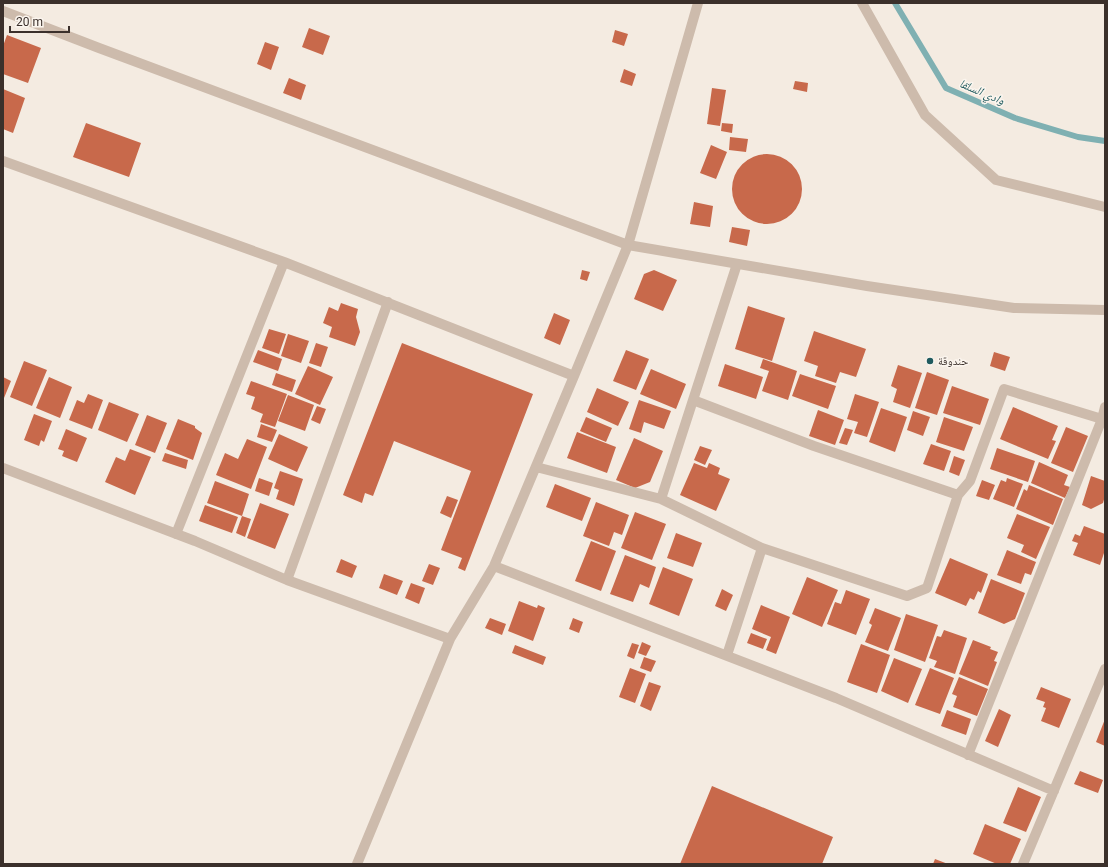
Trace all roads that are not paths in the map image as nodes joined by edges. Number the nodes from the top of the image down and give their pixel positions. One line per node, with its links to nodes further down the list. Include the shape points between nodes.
1 (698, 3): 6 (street)
2 (862, 3): 5 (street, via 925,115 996,180)
3 (3, 11): 6 (street)
4 (3, 161): 7 (street)
5 (1105, 207)
6 (628, 245): 8 (street); 11 (street)
7 (284, 262): 9 (street); 19 (street)
8 (737, 264): 10 (street, via 1014,308); 12 (street)
9 (388, 302): 11 (street); 22 (street)
10 (1105, 310)
11 (574, 376): 15 (street)
12 (693, 400): 17 (street, via 814,446); 18 (street)
13 (1105, 407): 14 (street)
14 (1102, 419): 17 (street, via 1004,389 970,481); 26 (street)
15 (536, 467): 18 (street); 21 (street)
16 (3, 468): 19 (street)
17 (958, 495): 20 (street, via 927,588 907,596)
18 (661, 499): 20 (street)
19 (176, 534): 22 (street)
20 (762, 548): 24 (street)
21 (494, 566): 23 (street); 24 (street)
22 (287, 580): 23 (street)
23 (450, 639): 28 (street)
24 (727, 655): 26 (street, via 836,698)
25 (1105, 669): 27 (street)
26 (968, 755): 27 (street)
27 (1054, 791): 29 (street)
28 (357, 864)
29 (1023, 864)

